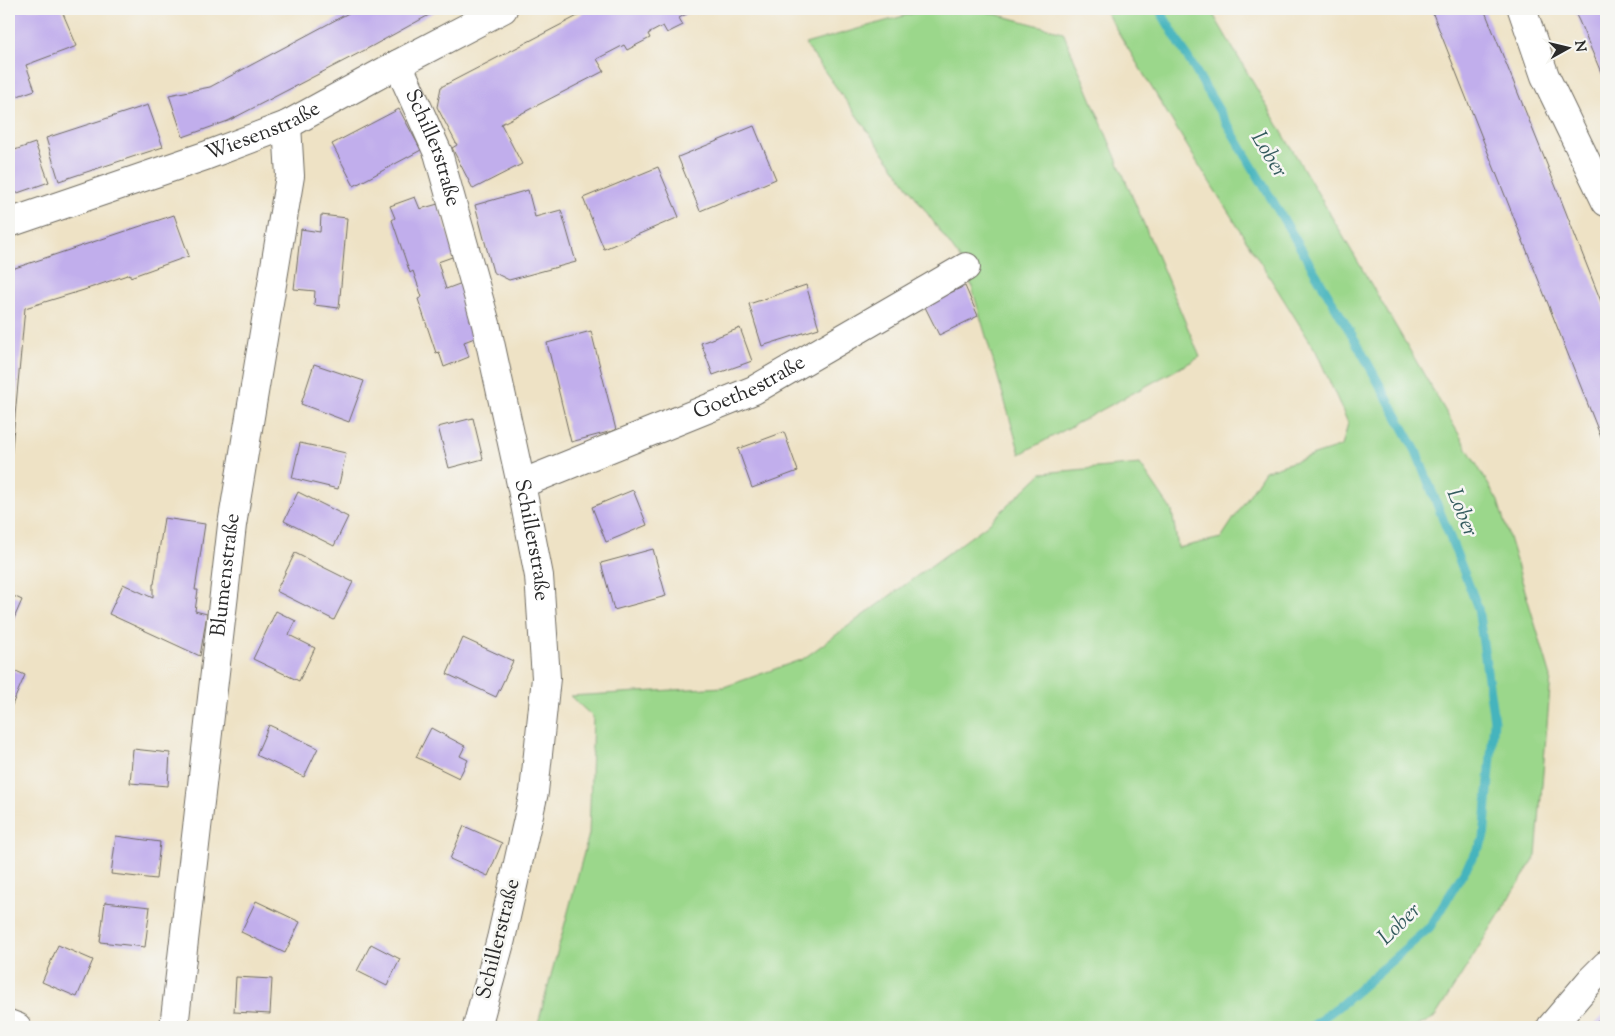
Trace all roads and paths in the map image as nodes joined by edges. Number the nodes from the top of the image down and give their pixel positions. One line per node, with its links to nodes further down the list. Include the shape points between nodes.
1 (503, 9): 3 (street, Wiesenstraße)
2 (1522, 9): 5 (street, via 1545,76)
3 (398, 64): 4 (street, Wiesenstraße); 8 (street, Schillerstraße, via 438,153 486,324)
4 (287, 125): 6 (street, Wiesenstraße); 12 (street, Blumenstraße, via 290,176 232,525)
5 (1606, 202)
6 (9, 223)
7 (966, 267): 8 (street, Goethestraße, via 754,390)
8 (521, 484): 13 (street, Schillerstraße, via 539,576 546,678 534,792)
9 (1606, 965): 14 (street)
10 (9, 1024): 11 (street)
11 (17, 1027)
12 (174, 1027)
13 (477, 1027)
14 (1551, 1027)

